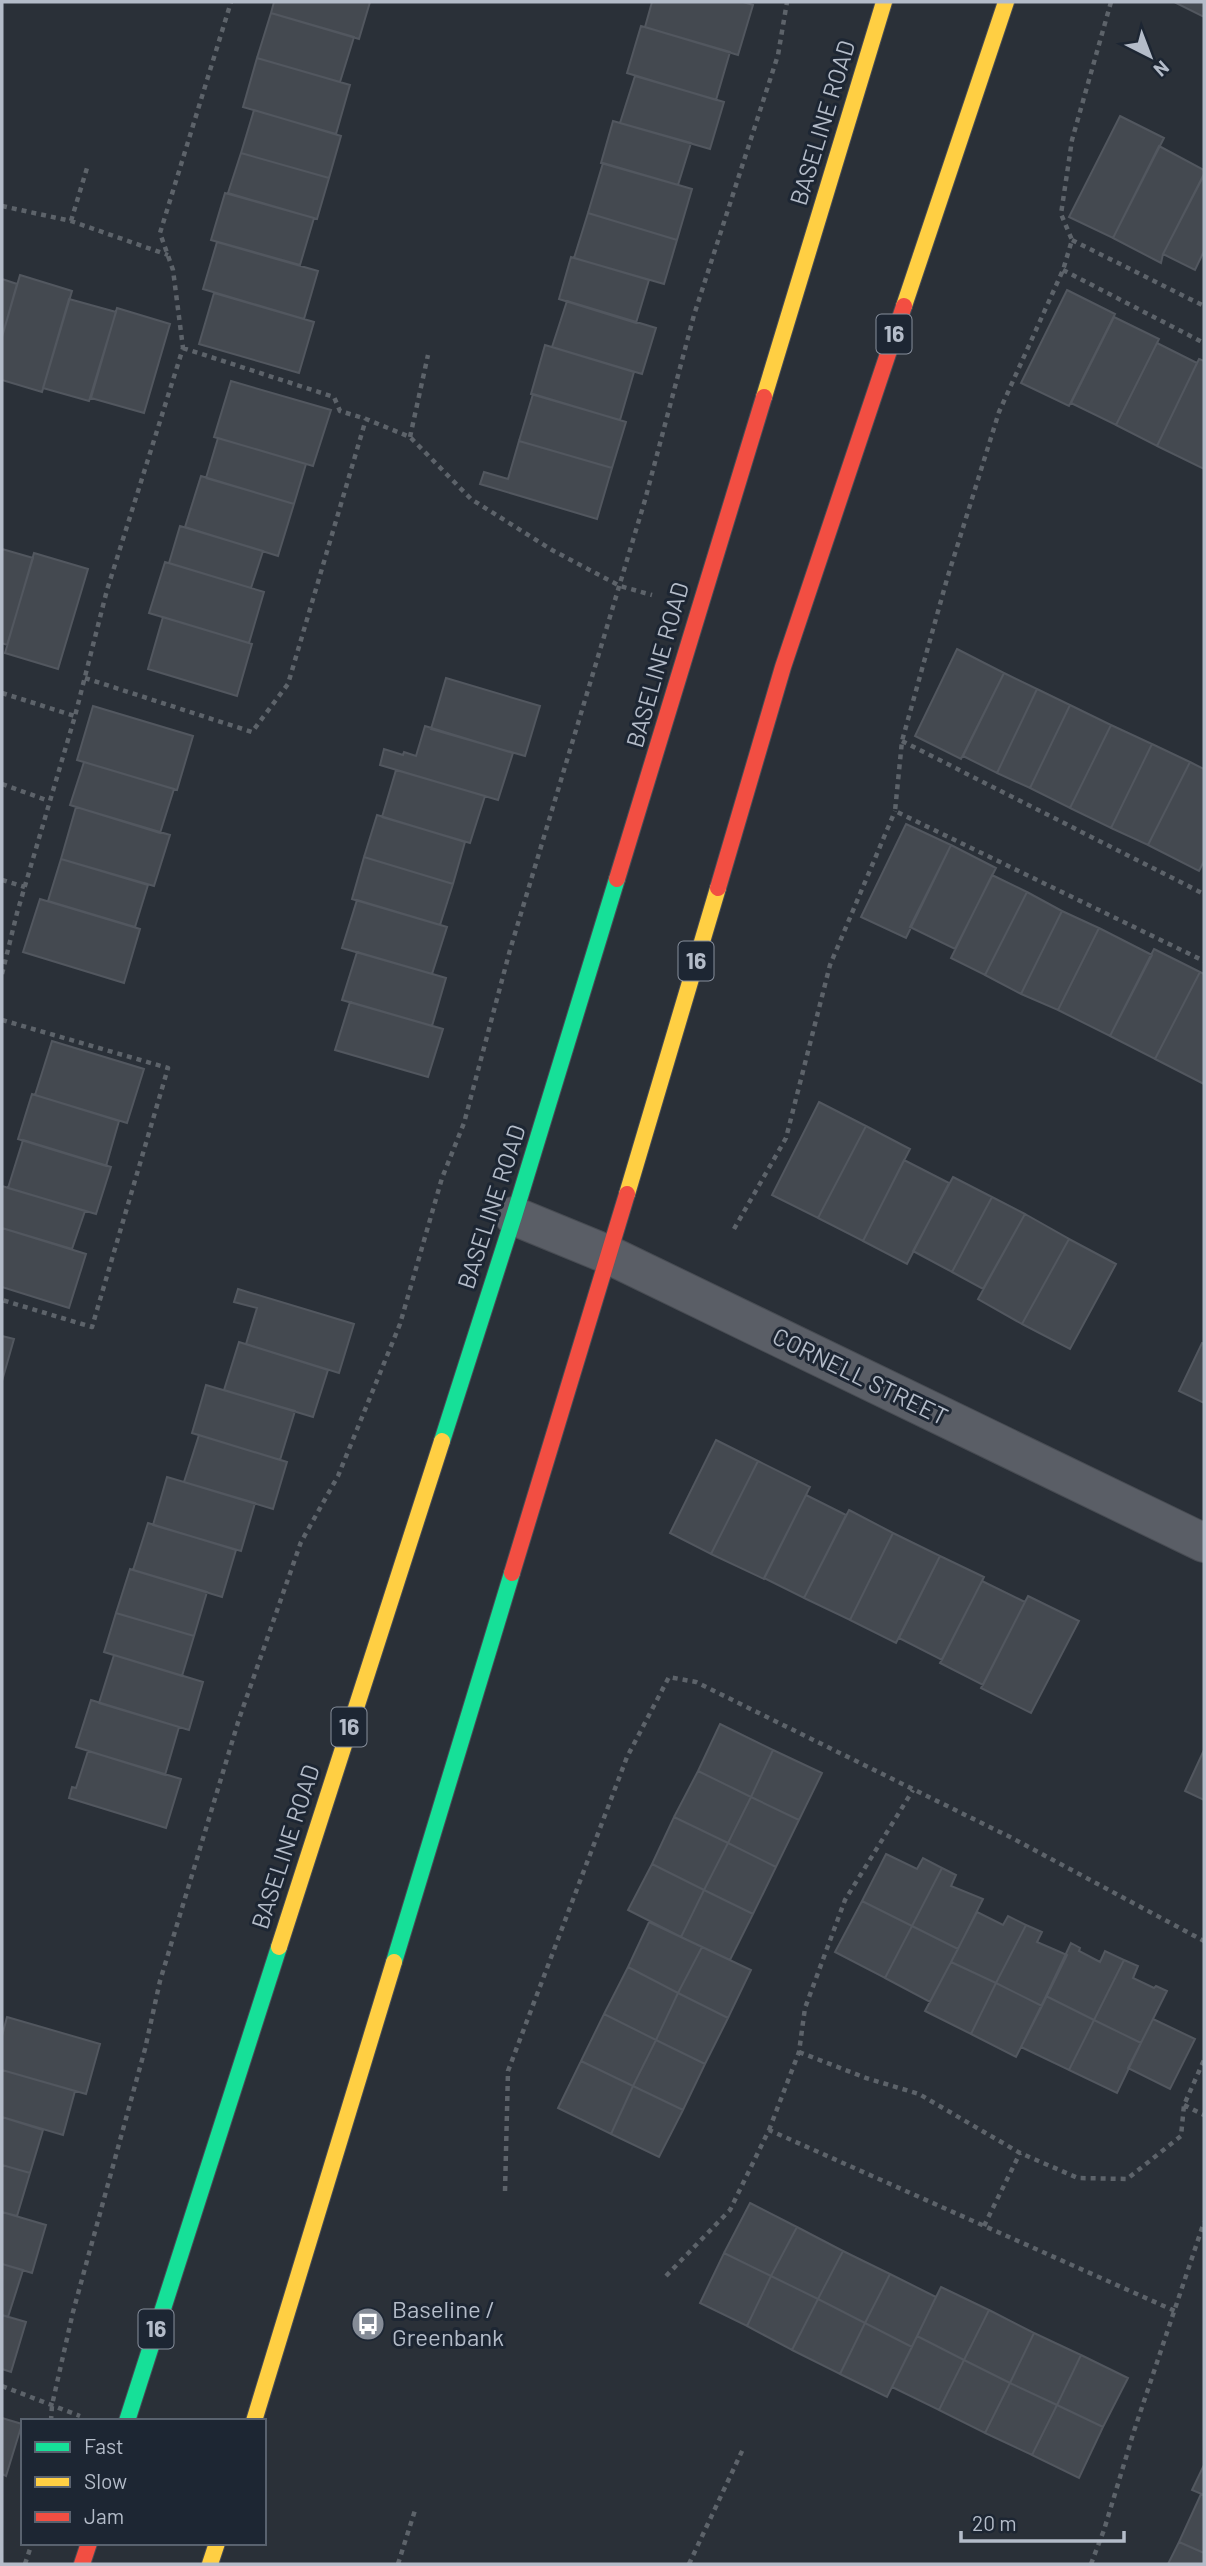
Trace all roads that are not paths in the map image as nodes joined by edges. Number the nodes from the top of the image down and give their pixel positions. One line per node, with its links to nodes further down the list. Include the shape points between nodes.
1 (884, 2): 3 (main road, BASELINE ROAD / 16)
2 (1006, 2): 4 (main road, 16, via 783,667)
3 (514, 1216): 4 (street, CORNELL STREET); 6 (main road, BASELINE ROAD / 16)
4 (609, 1255): 5 (street, CORNELL STREET); 7 (main road, 16)
5 (1204, 1543)
6 (128, 2419)
7 (255, 2419)
8 (88, 2545): 10 (main road)
9 (216, 2545): 11 (main road)
10 (82, 2564)
11 (210, 2564)

